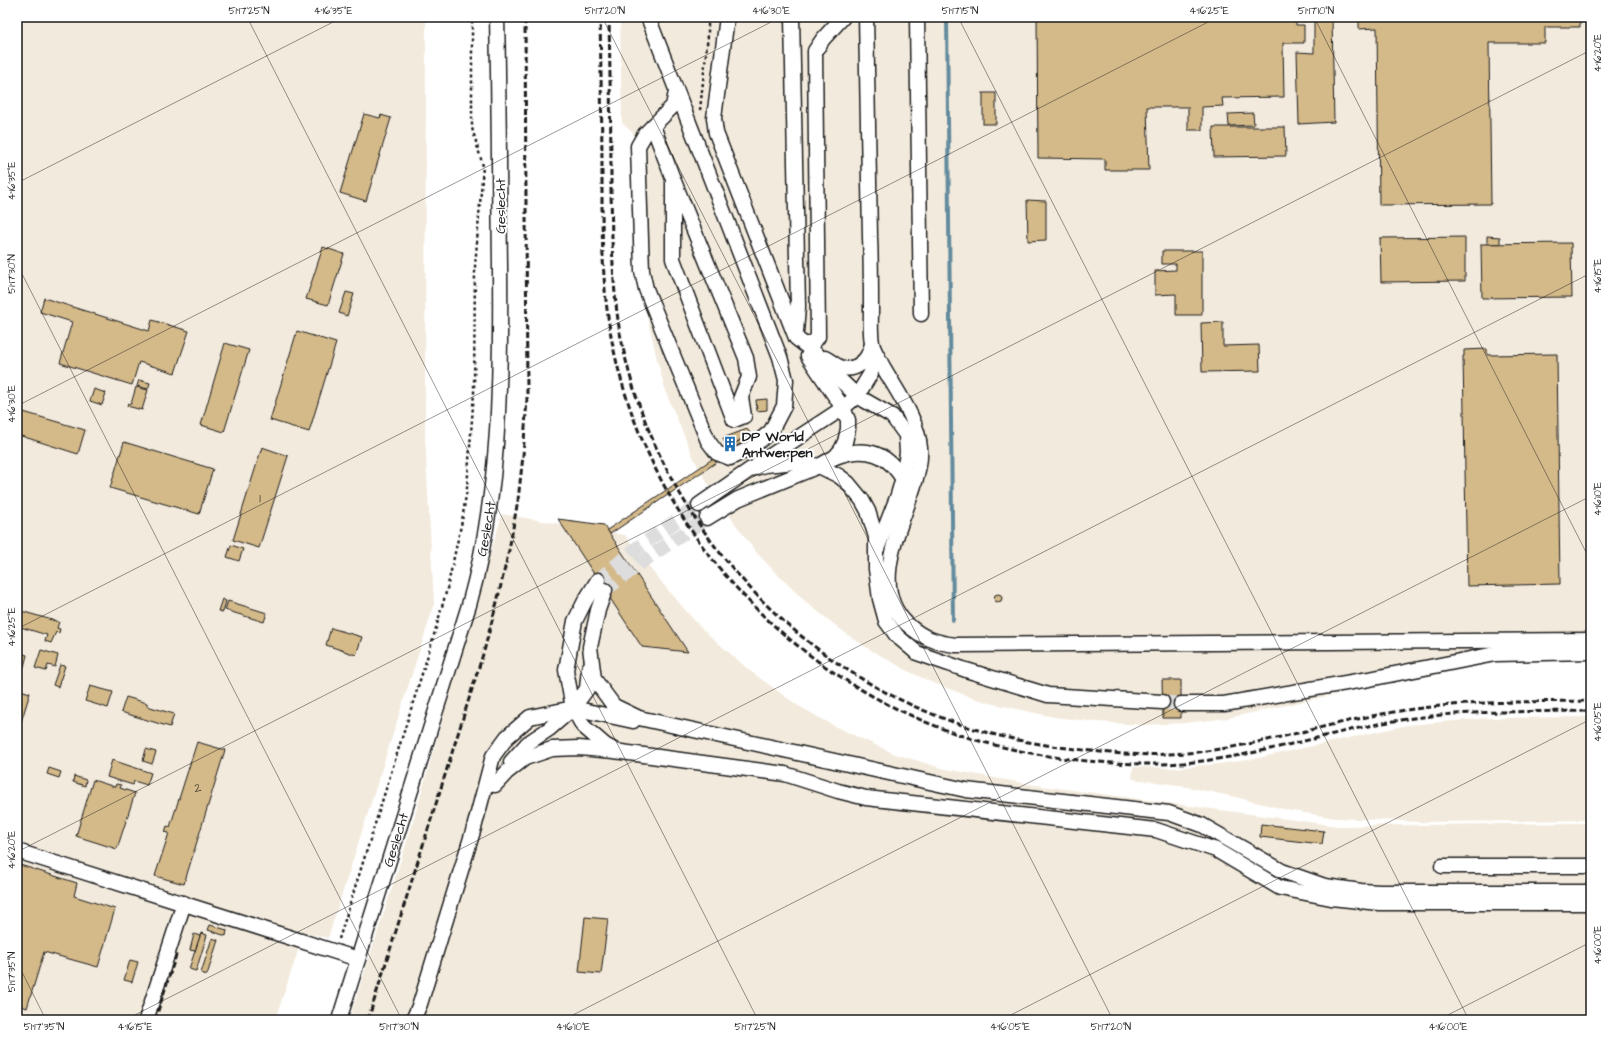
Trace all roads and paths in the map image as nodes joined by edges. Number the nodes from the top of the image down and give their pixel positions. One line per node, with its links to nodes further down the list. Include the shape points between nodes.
1 (472, 17): 43 (path, via 472,128 483,166 475,267 474,392 467,488 447,589 432,642 338,939)
2 (497, 17): 43 (street, Geslecht, via 500,372 493,483 477,576 469,605)
3 (648, 17): 10 (street)
4 (708, 17): 11 (path)
5 (727, 17): 15 (street, via 714,118 716,133)
6 (792, 17): 15 (street, via 798,307)
7 (843, 17): 15 (street, via 815,51 818,338 812,344)
8 (866, 17): 16 (street)
9 (917, 17): 14 (street)
10 (676, 92): 12 (street, via 673,106); 12 (street, via 780,357 786,380 784,406 770,431 751,448 730,458 717,453 708,441 646,289 642,271 638,146)
11 (699, 111)
12 (652, 126): 13 (street)
13 (672, 179): 13 (street, via 673,259 734,420 744,416 741,397 749,377 746,358)
14 (921, 314)
15 (805, 345): 16 (street, via 843,368 856,366 866,359); 17 (street); 18 (street)
16 (872, 345): 17 (street, via 871,373); 23 (street, via 919,438 920,460)
17 (857, 396): 18 (street); 22 (street, via 892,416 906,435 907,453)
18 (843, 408): 19 (street, via 848,420 846,442); 21 (street)
19 (835, 457): 20 (street); 22 (street, via 847,452 870,452 888,461)
20 (818, 466): 21 (street, via 796,462 765,464); 25 (street, via 738,499); 26 (street, via 839,476 862,500 873,523)
21 (751, 469): 24 (street)
22 (903, 478): 23 (street, via 907,486); 26 (street)
23 (909, 503): 27 (street, via 889,564 889,591 902,618 914,630 941,643)
24 (699, 505)
25 (707, 518)
26 (876, 552): 30 (street, via 880,599 886,621 897,636 917,653 1048,695)
27 (1591, 640)
28 (590, 647): 32 (street, via 587,689); 32 (street, via 602,585 585,601 575,621 566,670); 33 (street, via 594,679 614,706 639,718)
29 (1591, 652): 31 (street, via 1495,654 1224,704)
30 (1162, 702)
31 (1181, 704)
32 (574, 708): 33 (street, via 697,736); 34 (street, via 583,726); 35 (street, via 528,743 501,772); 36 (street, via 530,717 507,737 493,756)
33 (704, 733): 40 (street, via 966,790 1169,813 1202,825 1282,872 1325,886 1380,892)
34 (614, 751): 35 (street, via 552,749 525,758); 42 (street, via 785,774 866,798 1156,830 1216,850 1280,888 1331,898 1379,902)
35 (495, 785): 36 (street)
36 (474, 828): 46 (street)
37 (17, 851): 41 (street)
38 (1442, 866): 39 (street)
39 (1591, 866)
40 (1591, 892)
41 (184, 903): 43 (street); 44 (street)
42 (1591, 903)
43 (358, 959): 45 (street, Geslecht)
44 (146, 1020)
45 (339, 1020)
46 (413, 1020)

